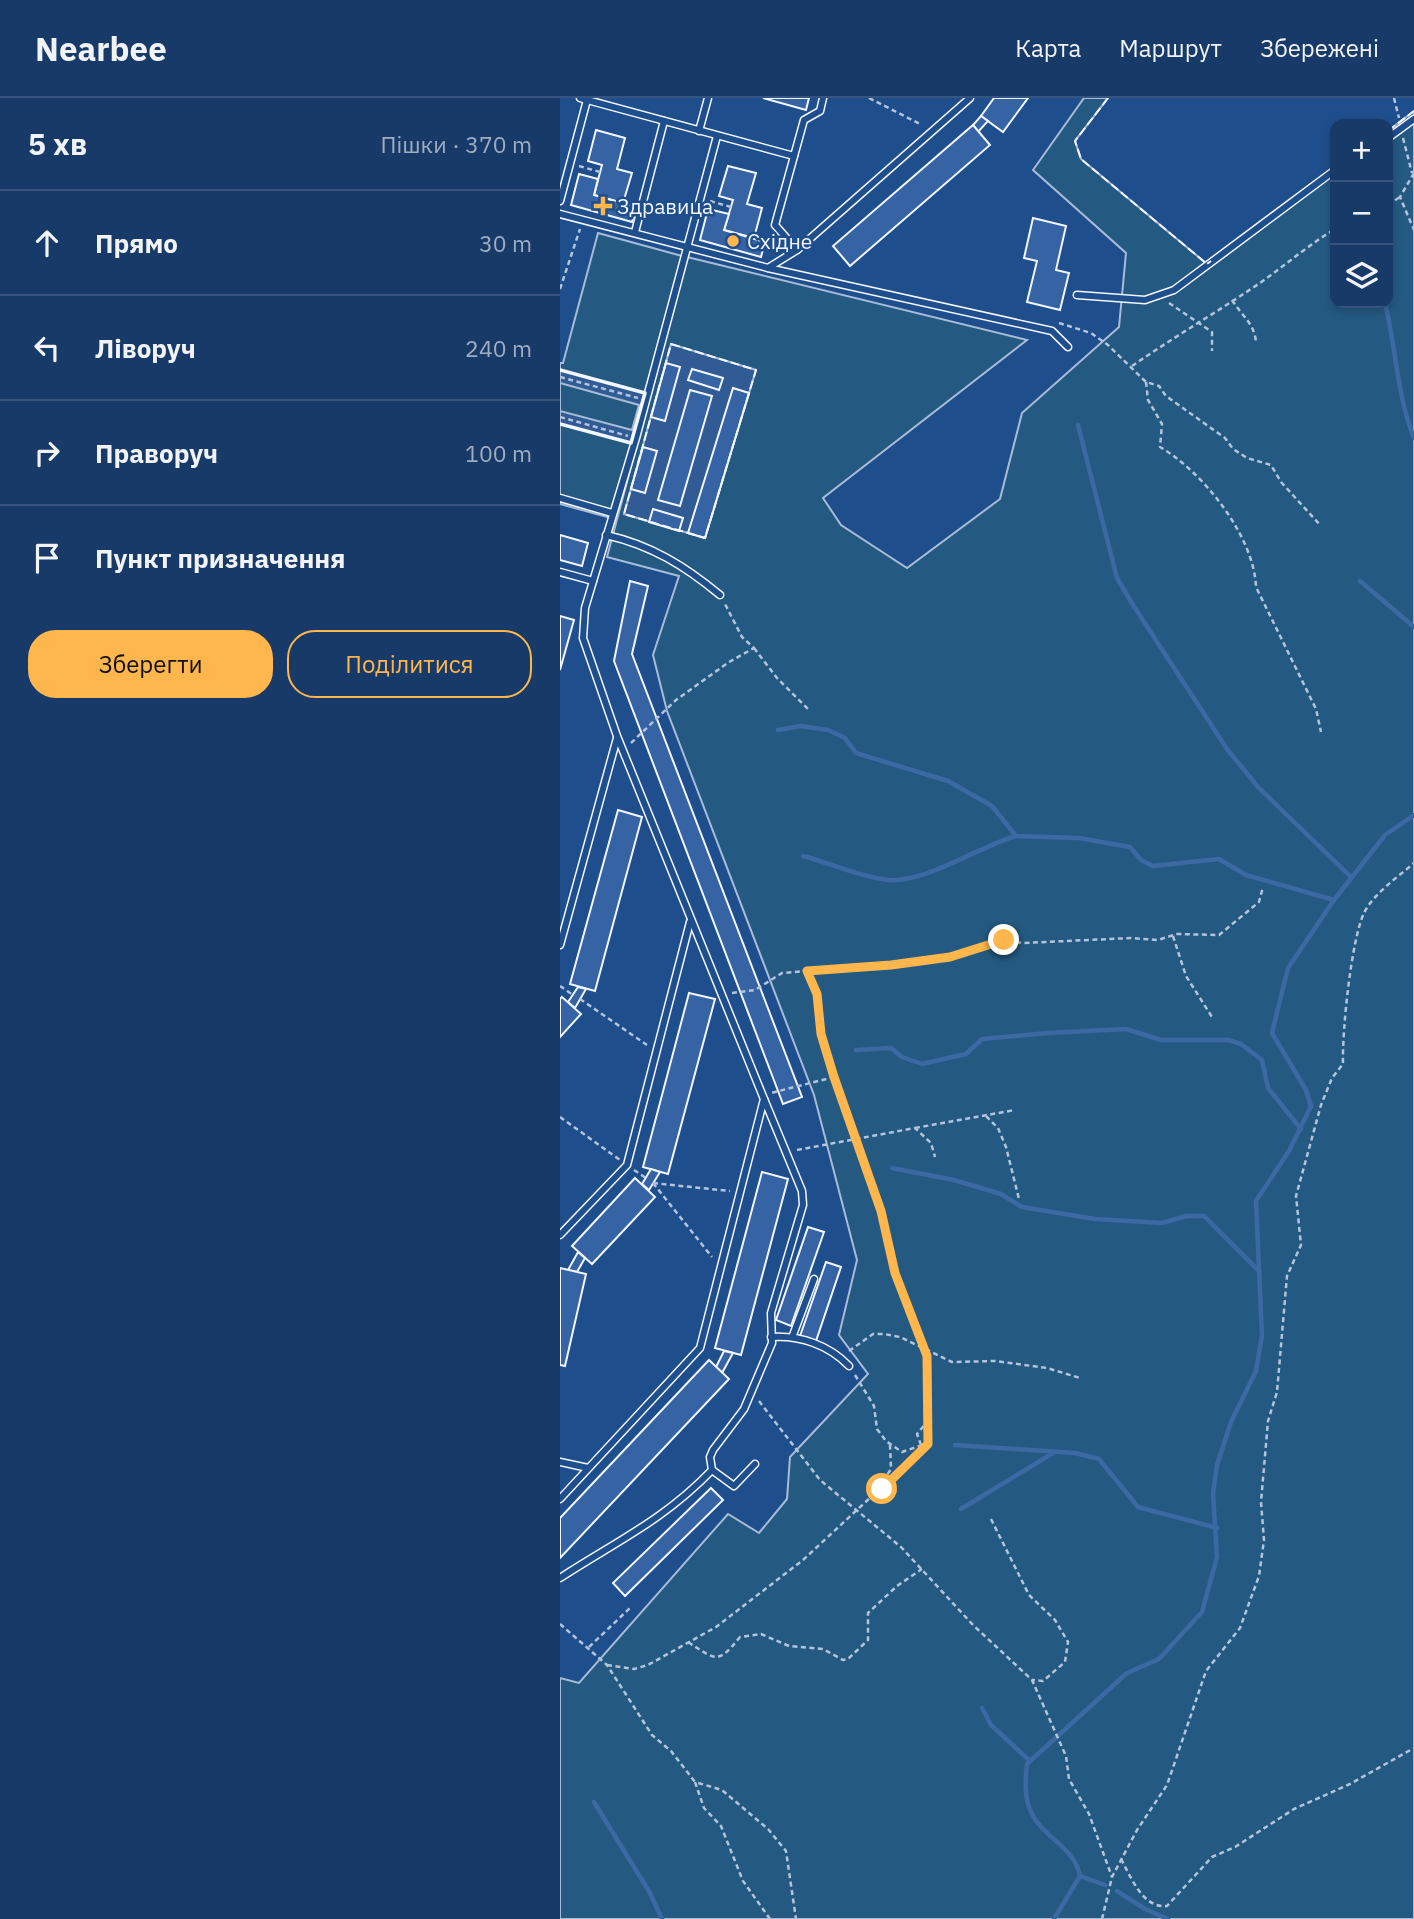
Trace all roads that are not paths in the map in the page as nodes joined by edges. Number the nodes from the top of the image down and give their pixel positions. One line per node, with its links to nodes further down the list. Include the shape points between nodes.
1 (708, 98): 7 (lane)
2 (823, 98): 10 (lane, via 820,111 804,120)
3 (971, 98): 16 (lane)
4 (584, 99): 6 (lane); 12 (lane)
5 (1414, 119): 8 (lane)
6 (664, 121): 7 (lane); 14 (lane)
7 (699, 131): 9 (lane)
8 (1393, 134)
9 (717, 136): 10 (lane); 15 (lane)
10 (794, 156): 16 (lane, via 775,225)
11 (1330, 174): 18 (lane, via 1223,256 1160,296 1145,300)
12 (560, 201)
13 (560, 214): 14 (lane)
14 (635, 232): 15 (lane)
15 (687, 246): 17 (lane); 21 (lane)
16 (797, 250): 17 (lane)
17 (768, 268): 19 (lane, via 1052,331)
18 (1077, 295)
19 (1068, 347)
20 (560, 498): 21 (lane)
21 (612, 513): 22 (lane)
22 (606, 535): 24 (lane); 25 (lane, via 668,556)
23 (560, 572): 24 (lane)
24 (593, 581): 26 (lane, via 583,638)
25 (720, 595)
26 (617, 736): 27 (lane); 28 (lane)
27 (691, 920): 29 (lane); 30 (lane, via 628,1165)
28 (560, 945)
29 (763, 1097): 33 (lane, via 802,1191 803,1205 771,1313); 37 (lane, via 700,1348)
30 (560, 1235)
31 (814, 1279): 32 (lane)
32 (793, 1335): 33 (lane); 34 (lane, via 840,1356)
33 (771, 1337): 38 (lane, via 752,1393 713,1450)
34 (849, 1366)
35 (560, 1462): 37 (lane)
36 (755, 1464): 38 (lane, via 734,1486)
37 (588, 1468): 39 (lane)
38 (712, 1470): 40 (lane, via 678,1504)
39 (560, 1499)
40 (560, 1578)

